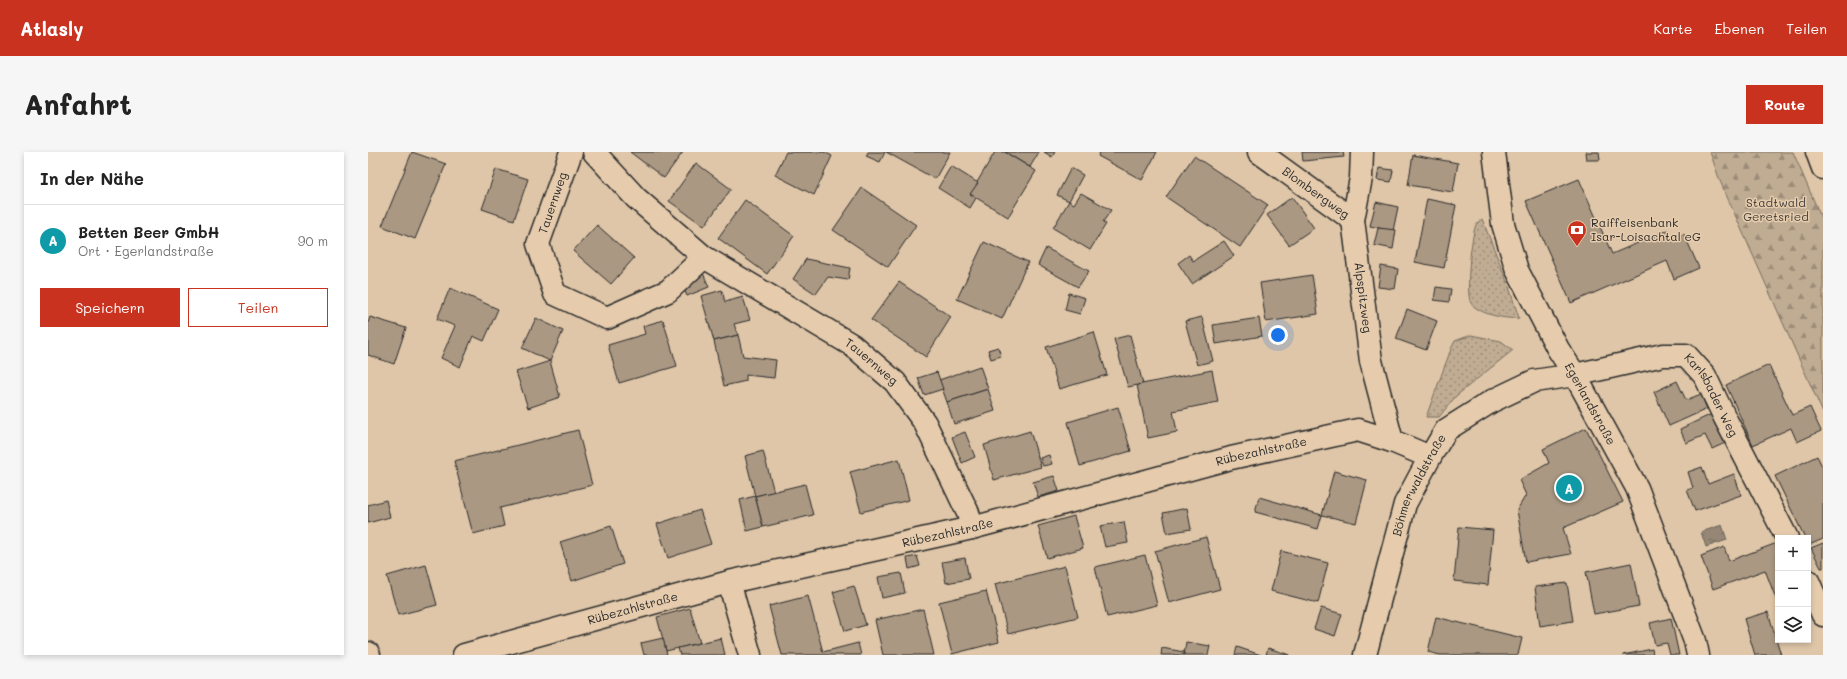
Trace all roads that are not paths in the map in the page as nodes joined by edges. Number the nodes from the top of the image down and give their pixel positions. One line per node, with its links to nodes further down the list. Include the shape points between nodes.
1 (571, 152): 9 (street, Tauernweg, via 538,244 555,294 607,318 668,291)
2 (594, 152): 9 (street, Tauernweg, via 636,198)
3 (1259, 152): 8 (street, Blombergweg)
4 (1362, 152): 8 (street, Alpspitzweg, via 1361,178)
5 (1494, 152): 10 (street, Egerlandstraße, via 1503,224 1517,270 1558,349)
6 (1817, 152): 7 (street)
7 (1823, 168)
8 (1353, 220): 11 (street, Alpspitzweg, via 1371,361)
9 (704, 256): 13 (street, Tauernweg, via 852,345 895,382 925,423 968,513)
10 (1575, 375): 12 (street, Böhmerwaldstraße, via 1534,381 1492,401 1446,430); 14 (street, Karlsbader Weg, via 1663,355 1686,355 1704,376); 21 (street, Egerlandstraße, via 1637,488)
11 (1392, 441): 12 (street, Rübezahlstraße); 13 (street, Rübezahlstraße, via 1358,430 1232,458)
12 (1430, 457): 20 (street, Böhmerwaldstraße, via 1405,504)
13 (972, 528): 15 (street, Rübezahlstraße)
14 (1785, 535)
15 (729, 582): 18 (street, Rübezahlstraße); 19 (street)
16 (1811, 588): 17 (street)
17 (1823, 615)
18 (464, 655)
19 (750, 655)
20 (1365, 655)
21 (1698, 655)

